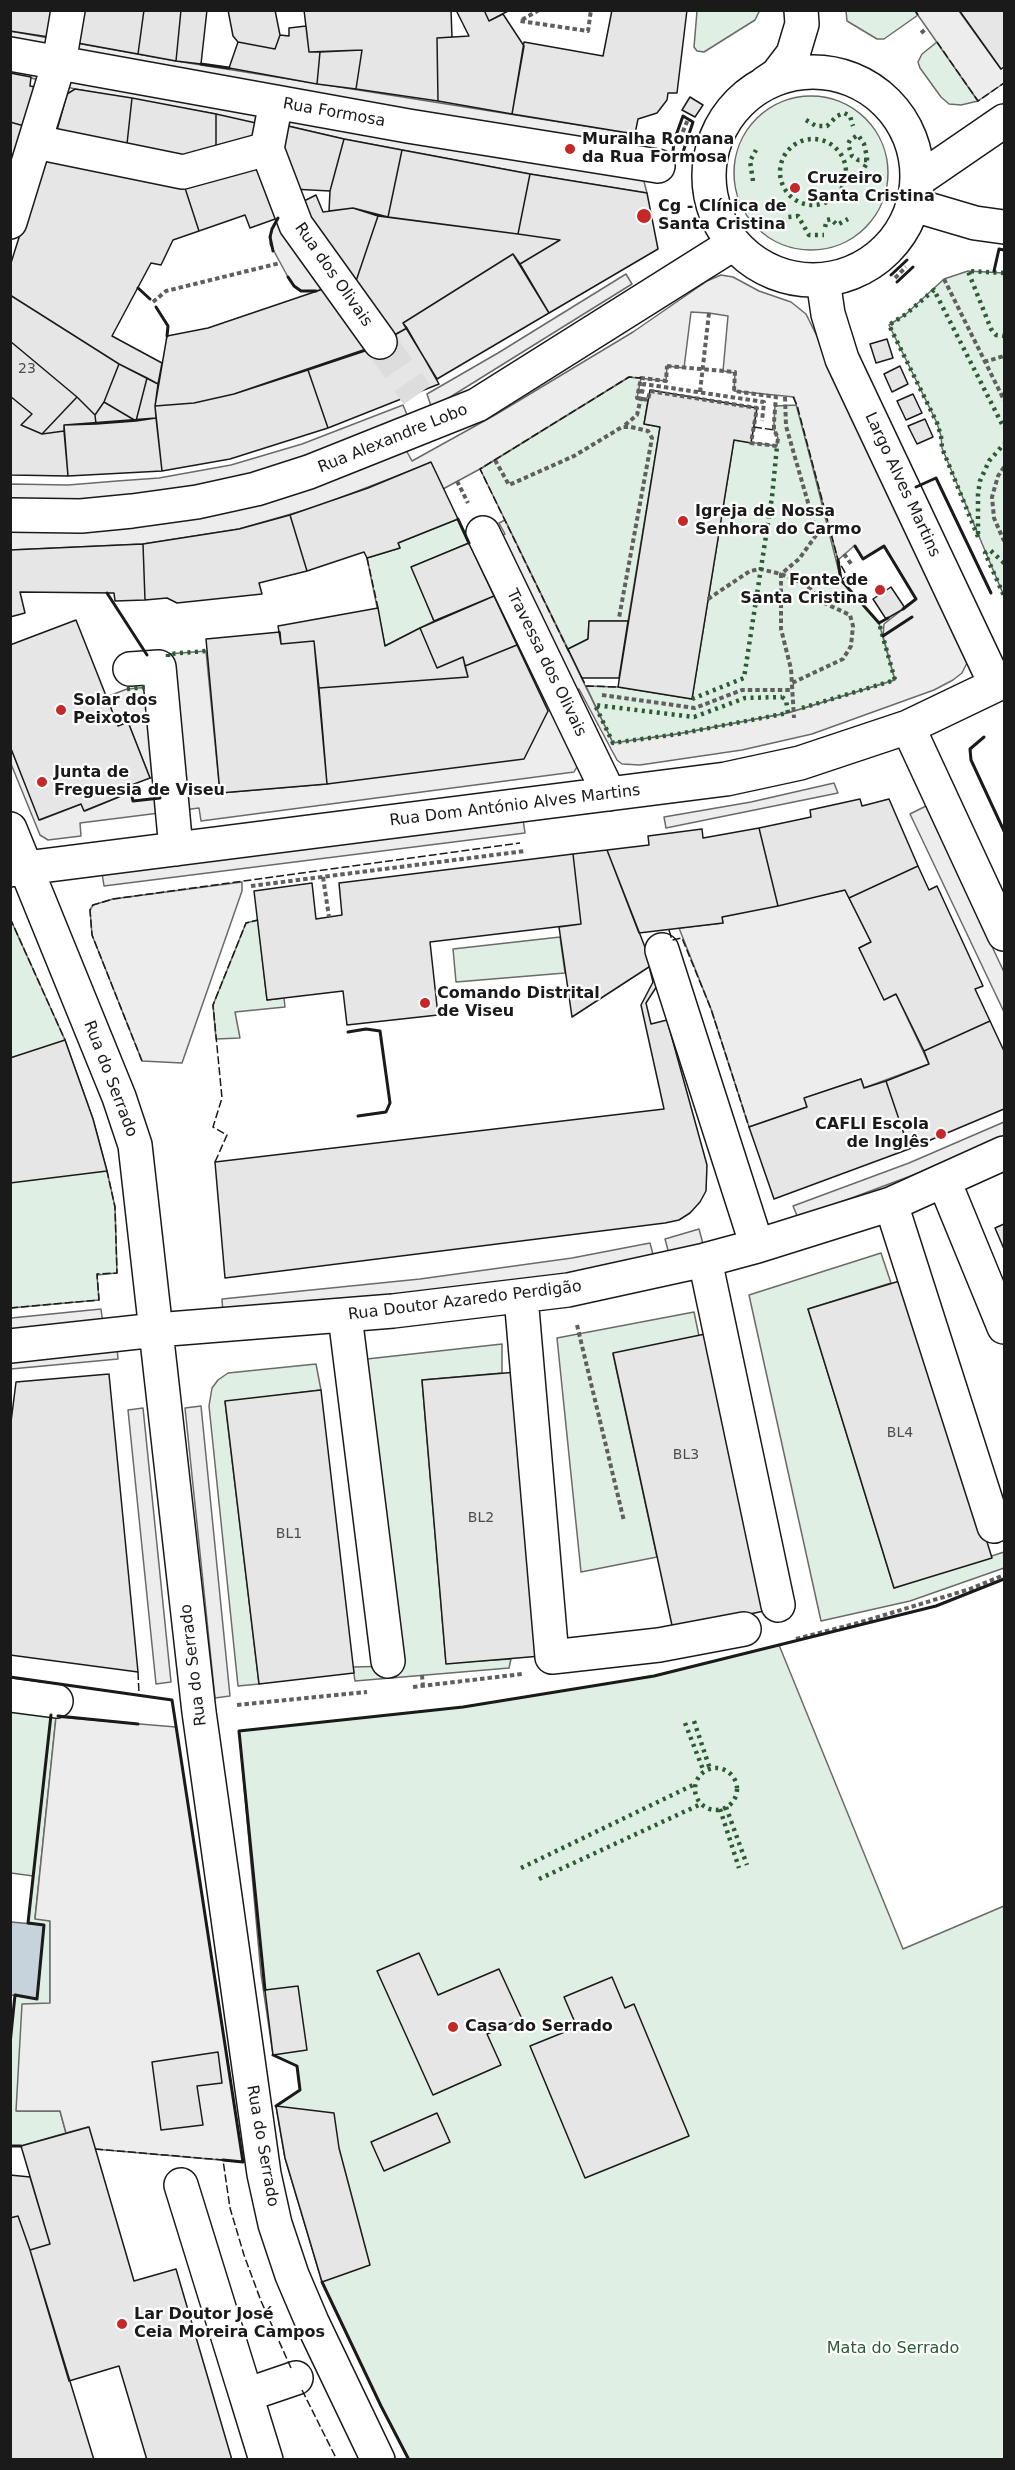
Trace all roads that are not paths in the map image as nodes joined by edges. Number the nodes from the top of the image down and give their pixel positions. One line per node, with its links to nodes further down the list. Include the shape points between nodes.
1 (68, 10): 4 (street)
2 (801, 17): 5 (street, via 820,56); 6 (street, via 798,41 786,66)
3 (10, 54): 4 (street, Rua Formosa)
4 (59, 63): 7 (street, Rua Formosa); 9 (street)
5 (855, 80): 6 (street, via 811,72 789,74); 12 (street, via 881,97 902,121 914,149)
6 (758, 87): 15 (street, via 722,123 712,147 710,198 719,223)
7 (276, 102): 10 (street); 11 (street, Rua Formosa)
8 (1005, 121): 12 (street)
9 (36, 142): 10 (street, via 183,172); 13 (street)
10 (267, 149): 17 (street, Rua dos Olivais, via 296,225)
11 (658, 166)
12 (916, 192): 14 (street, via 975,223); 16 (street, via 901,233 880,256 853,273)
13 (10, 222)
14 (1005, 227)
15 (733, 244): 16 (street, via 774,273); 18 (street, Rua Alexandre Lobo, via 477,405 309,472 197,502 81,516)
16 (823, 280): 21 (street, Largo Alves Martins, via 828,314 842,359)
17 (380, 342)
18 (10, 515)
19 (483, 533): 23 (street, Travessa dos Olivais)
20 (130, 669): 25 (street, via 159,667)
21 (1001, 686): 22 (street, Rua Dom António Alves Martins)
22 (909, 727): 23 (street, Rua Dom António Alves Martins, via 765,771); 27 (street)
23 (609, 794): 25 (street, Rua Dom António Alves Martins)
24 (10, 829): 26 (street, Rua do Serrado)
25 (176, 849): 26 (street, Rua Dom António Alves Martins)
26 (18, 869): 37 (street, Rua do Serrado, via 119,1096 135,1145)
27 (1005, 934)
28 (662, 950): 32 (street)
29 (1005, 1153): 30 (street, Rua Doutor Azaredo Perdigão)
30 (944, 1181): 31 (street, Rua Doutor Azaredo Perdigão); 36 (street)
31 (891, 1204): 32 (street, Rua Doutor Azaredo Perdigão); 39 (street, via 994,1526)
32 (757, 1246): 33 (street, Rua Doutor Azaredo Perdigão)
33 (705, 1260): 34 (street, Rua Doutor Azaredo Perdigão); 40 (street)
34 (521, 1297): 35 (street, Rua Doutor Azaredo Perdigão); 41 (street, via 552,1657 659,1645)
35 (345, 1316): 37 (street, Rua Doutor Azaredo Perdigão); 42 (street)
36 (1005, 1327)
37 (156, 1330): 38 (street, Rua Doutor Azaredo Perdigão); 49 (street, Rua do Serrado, via 199,1712 264,2174 292,2275)
38 (10, 1346)
39 (1005, 1521)
40 (778, 1605)
41 (744, 1629)
42 (388, 1661)
43 (10, 1695): 44 (street)
44 (56, 1701)
45 (181, 2185): 47 (street)
46 (296, 2378): 47 (street)
47 (246, 2395): 48 (street)
48 (266, 2460)
49 (378, 2460)

